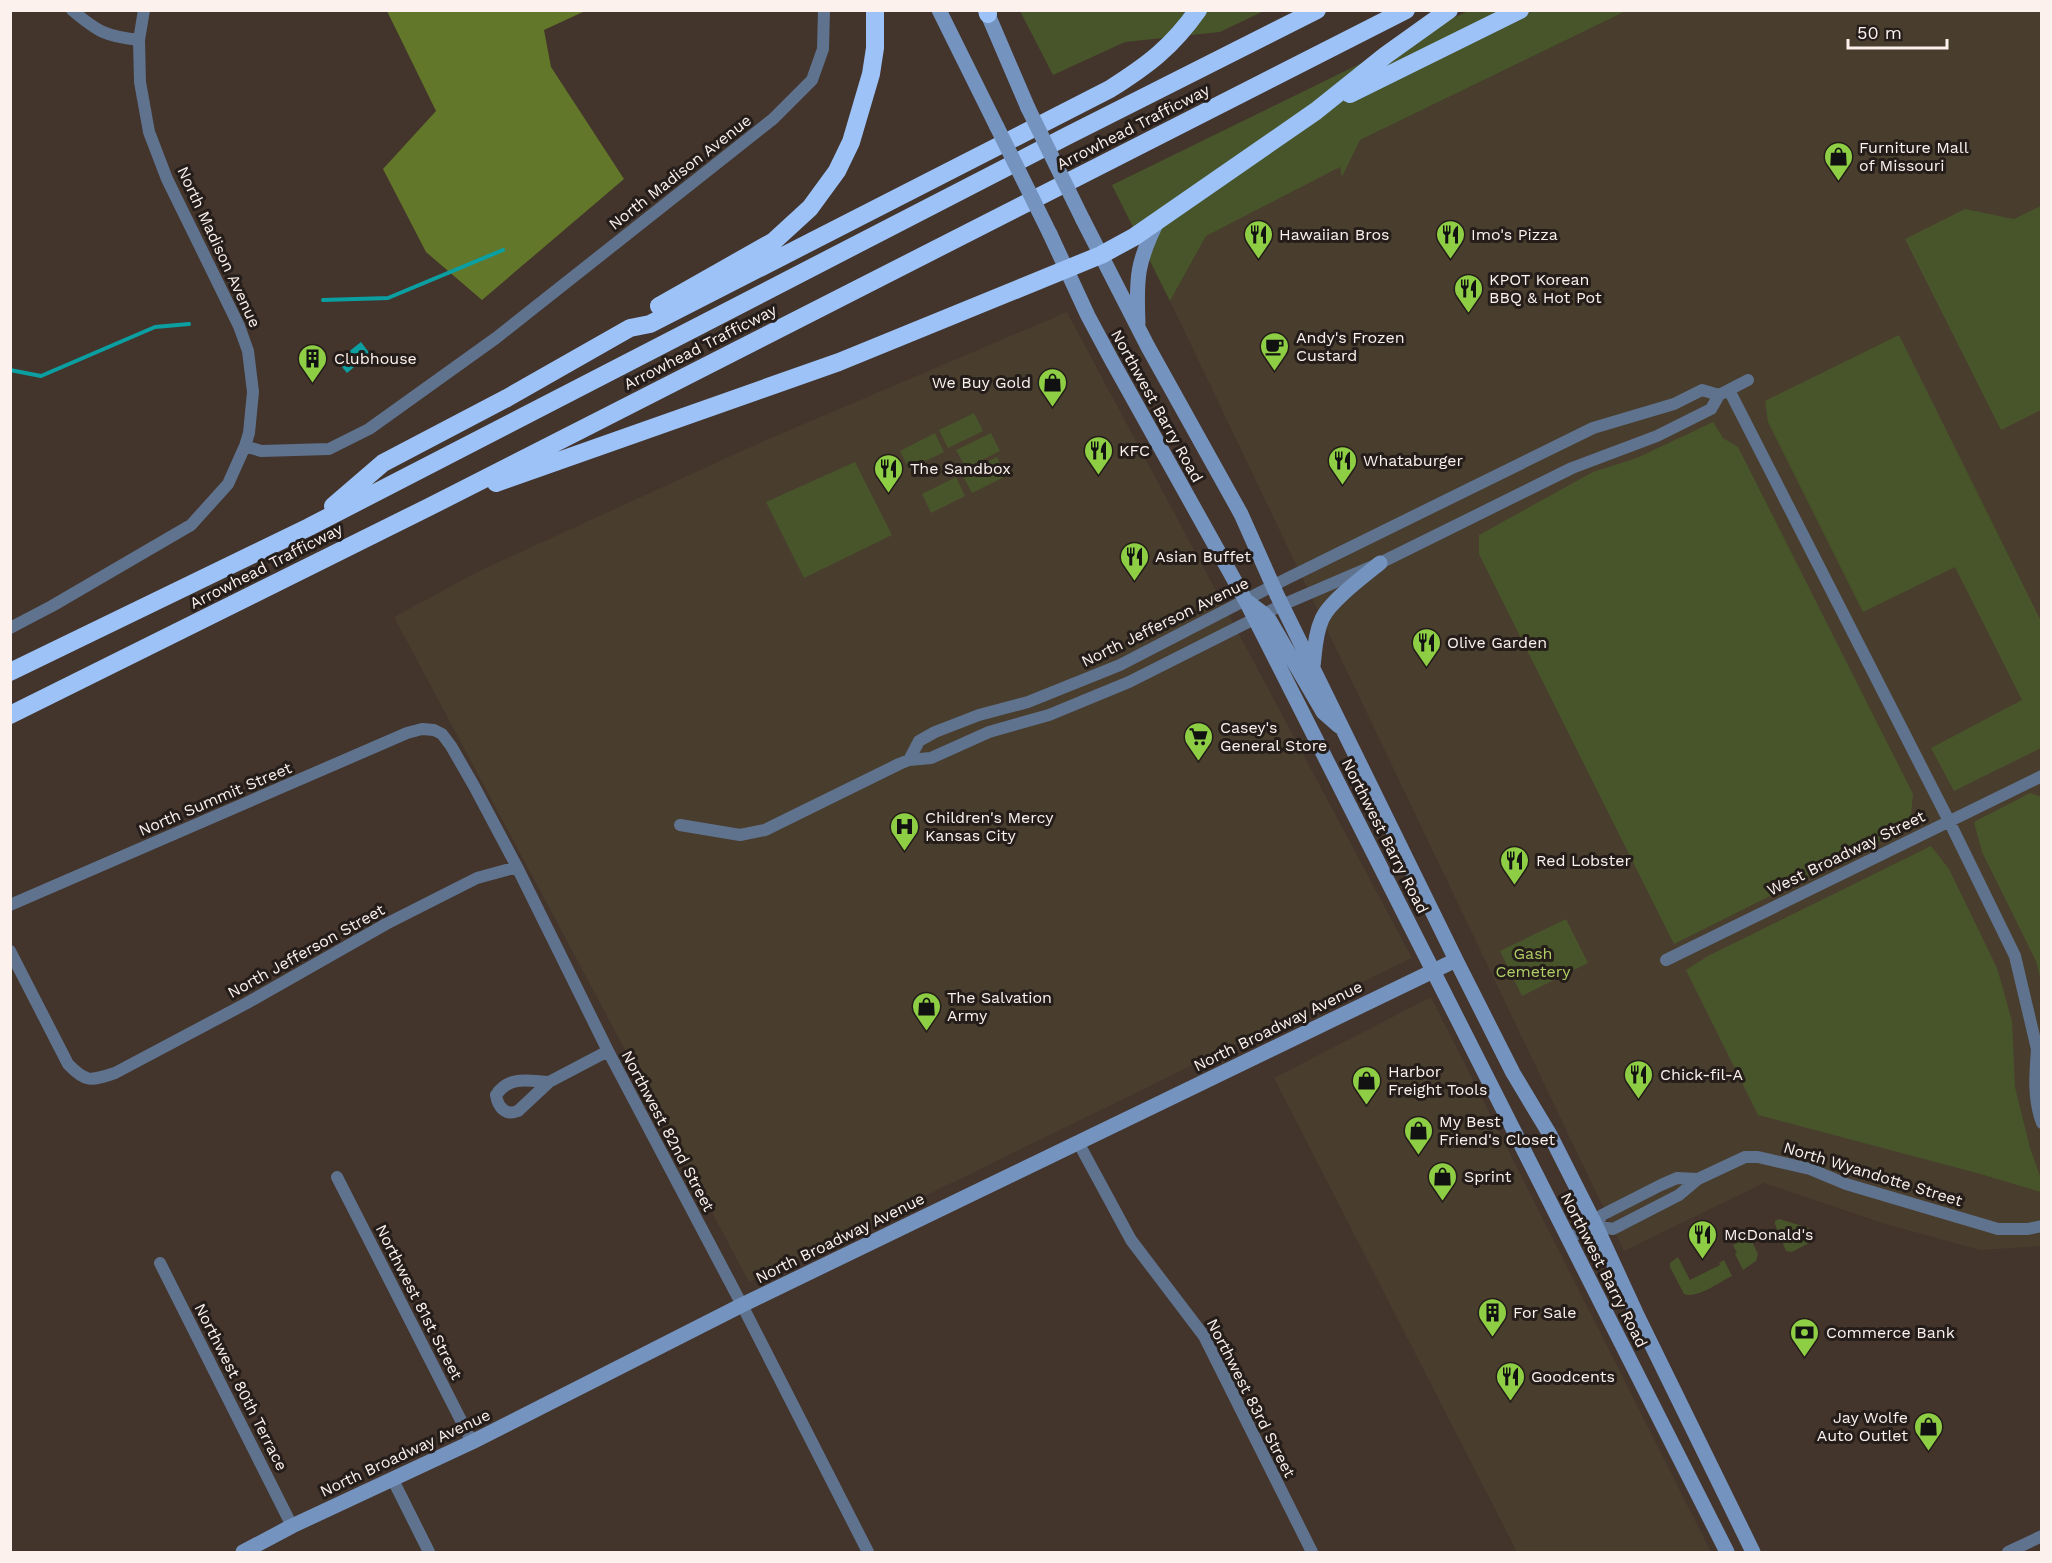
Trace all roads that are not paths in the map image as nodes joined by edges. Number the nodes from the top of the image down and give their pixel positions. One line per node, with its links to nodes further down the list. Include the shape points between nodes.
1 (72, 10): 12 (street, via 112,37)
2 (144, 10): 12 (street, North Madison Avenue)
3 (824, 10): 21 (street, North Madison Avenue, via 823,49 812,80 773,119 470,358 369,429 329,449 261,451)
4 (875, 10): 17 (highway, via 872,74 864,105 837,171 810,208 774,241 645,314)
5 (939, 10): 16 (main road, Northwest Barry Road, bridge)
6 (1198, 10): 17 (highway, via 1173,43 1110,89 650,324)
7 (1317, 10): 23 (highway, Arrowhead Trafficway)
8 (1406, 10): 22 (highway, Arrowhead Trafficway)
9 (1449, 10): 13 (highway)
10 (1520, 10): 13 (highway)
11 (987, 12): 15 (main road, Northwest Barry Road, bridge, via 1028,108)
12 (139, 40): 21 (street, North Madison Avenue, via 140,82 149,132 248,351 254,392)
13 (1317, 111): 14 (highway)
14 (1158, 220): 15 (highway); 18 (main road, via 1138,267)
15 (1101, 255): 16 (highway); 18 (main road, Northwest Barry Road)
16 (1068, 270): 22 (highway, via 839,362); 26 (main road, Northwest Barry Road, via 1106,351)
17 (630, 328): 23 (highway, via 383,463)
18 (1139, 329): 25 (main road, Northwest Barry Road, via 1241,514)
19 (1748, 380): 20 (street)
20 (1724, 392): 24 (street, North Jefferson Avenue, via 1711,409 1657,436 1572,468); 25 (street, North Jefferson Avenue, via 1702,390 1674,404 1593,428); 37 (street)
21 (245, 446): 29 (street, North Madison Avenue, via 228,484 191,525)
22 (429, 507): 32 (highway, Arrowhead Trafficway)
23 (309, 527): 31 (highway, Arrowhead Trafficway)
24 (1380, 562): 27 (street, North Jefferson Avenue); 30 (main road, via 1323,616)
25 (1273, 587): 26 (street, North Jefferson Avenue); 27 (main road, Northwest Barry Road)
26 (1245, 601): 28 (main road); 35 (street, North Jefferson Avenue, via 1085,681 935,732 919,741)
27 (1282, 605): 28 (street, North Jefferson Avenue); 30 (main road, Northwest Barry Road)
28 (1259, 616): 34 (main road, via 1276,631 1323,712); 35 (street, North Jefferson Avenue, via 1088,699 989,732 931,758); 44 (main road, Northwest Barry Road)
29 (10, 628)
30 (1313, 666): 34 (main road, Northwest Barry Road)
31 (10, 672)
32 (10, 715)
33 (434, 730): 39 (street, Northwest 82nd Street, via 451,746); 40 (street, North Summit Street, via 407,734)
34 (1346, 732): 42 (main road, Northwest Barry Road)
35 (909, 760): 38 (street, North Jefferson Avenue, via 765,830 740,835)
36 (2042, 776): 37 (street, West Broadway Street)
37 (1949, 821): 43 (street, West Broadway Street); 46 (street, via 2015,956)
38 (681, 825)
39 (517, 867): 41 (street, North Jefferson Street, via 477,878 115,1073 88,1080 68,1064); 45 (street, Northwest 82nd Street)
40 (10, 905)
41 (10, 951)
42 (1456, 960): 44 (main road, North Broadway Avenue); 51 (main road, Northwest Barry Road)
43 (1666, 960)
44 (1434, 971): 49 (main road, North Broadway Avenue); 53 (main road, Northwest Barry Road)
45 (608, 1051): 47 (street); 55 (street, Northwest 82nd Street)
46 (2039, 1055): 48 (street, via 2034,1081)
47 (549, 1082)
48 (2042, 1123)
49 (1078, 1142): 55 (main road, North Broadway Avenue); 63 (street, Northwest 83rd Street, via 1131,1240 1204,1336)
50 (337, 1177): 56 (street, Northwest 81st Street)
51 (1596, 1226): 52 (street, North Wyandotte Street, via 1613,1229 1679,1195 1698,1179 1745,1157 1810,1169 1846,1184 1998,1229); 53 (street, North Wyandotte Street); 65 (main road, Northwest Barry Road)
52 (2042, 1226)
53 (1568, 1238): 64 (main road, Northwest Barry Road)
54 (160, 1263): 58 (street, Northwest 80th Terrace)
55 (742, 1305): 56 (main road, North Broadway Avenue); 62 (street, Northwest 82nd Street)
56 (472, 1443): 57 (main road, North Broadway Avenue)
57 (393, 1480): 58 (main road, North Broadway Avenue); 61 (street)
58 (292, 1526): 60 (main road, North Broadway Avenue)
59 (2042, 1536): 66 (street)
60 (243, 1552)
61 (429, 1552)
62 (868, 1552)
63 (1312, 1552)
64 (1727, 1552)
65 (1753, 1552)
66 (2008, 1552)

